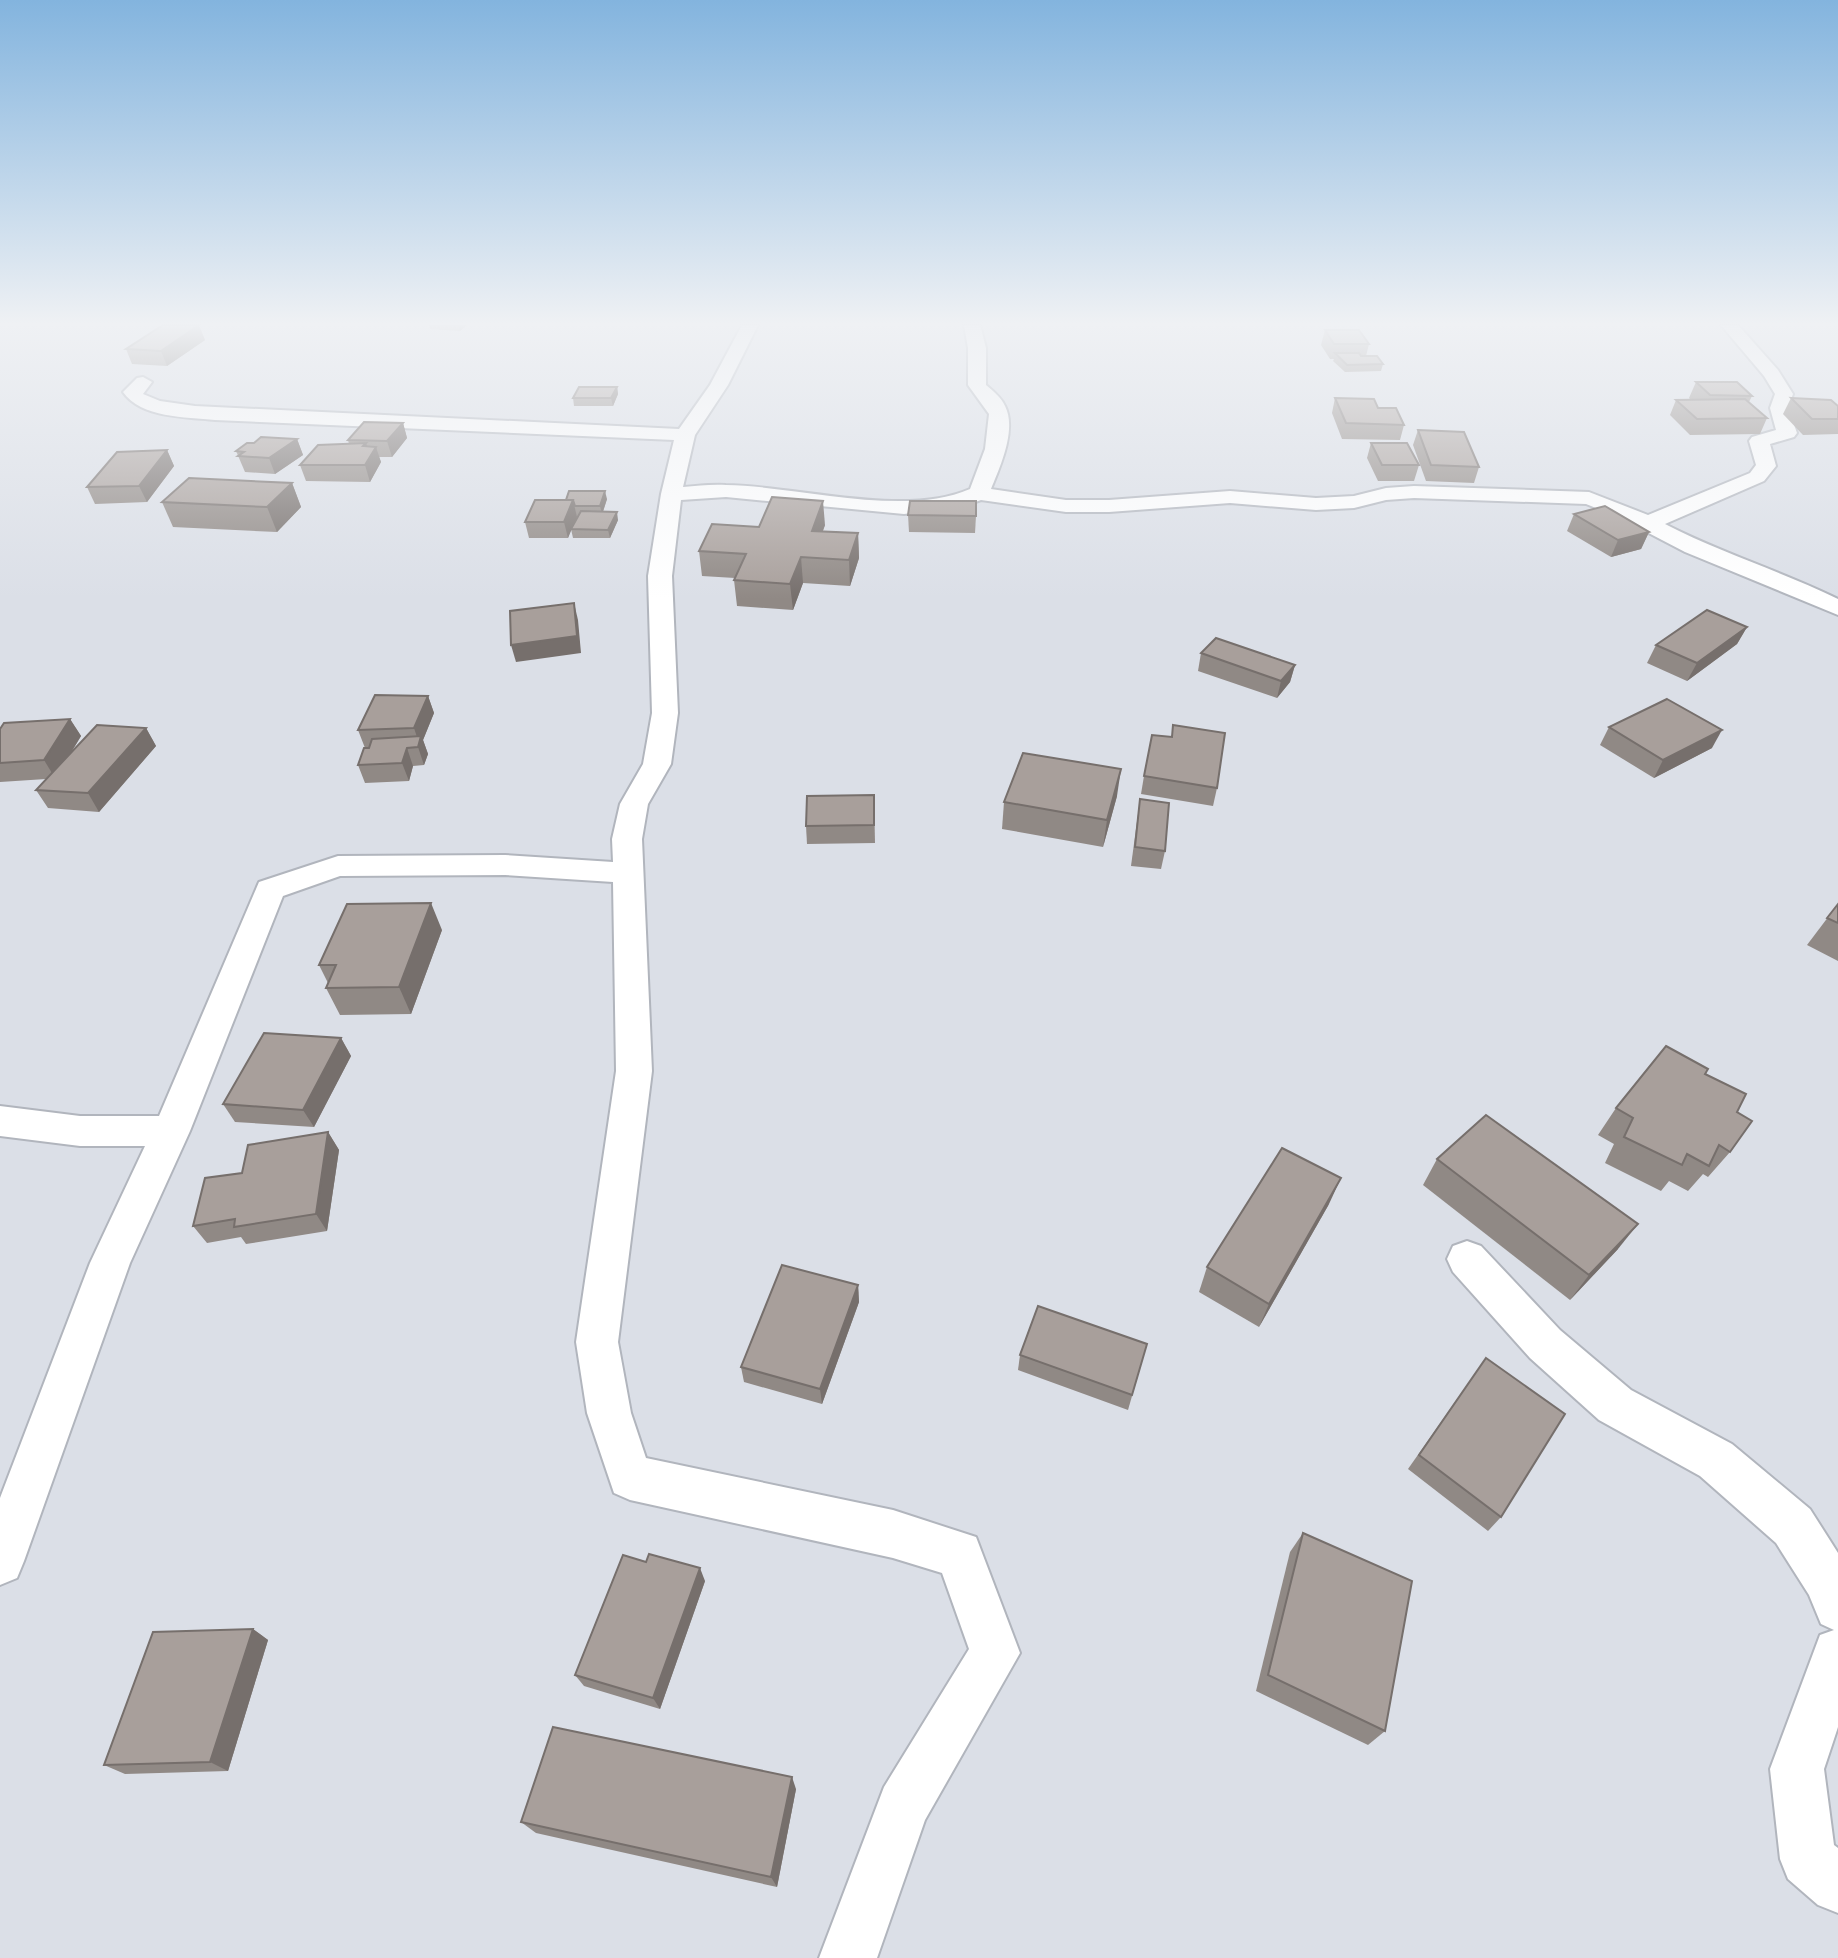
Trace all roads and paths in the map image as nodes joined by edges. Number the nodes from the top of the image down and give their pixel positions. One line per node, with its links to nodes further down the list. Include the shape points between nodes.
1 (264, 416): 5 (street)
2 (698, 416): 5 (street)
3 (1000, 416): 7 (street, via 1000,432)
4 (1782, 416): 8 (street, via 1787,433 1759,441 1766,466 1756,477)
5 (685, 435): 6 (street)
6 (671, 494): 7 (street, via 726,491 904,508 951,503); 10 (street, via 660,576 665,713 657,764 634,804 627,839)
7 (979, 494): 8 (street, via 1066,506 1230,496 1316,504 1414,492 1536,495 1589,498)
8 (1645, 524): 9 (street)
9 (1838, 608)
10 (628, 873): 12 (street, via 505,865 338,866 270,889); 18 (street, via 635,1071 597,1342 609,1413 630,1477 893,1534 959,1554 995,1653 903,1806)
11 (0, 1121): 12 (street, via 80,1131)
12 (171, 1131): 14 (street, via 110,1263)
13 (1467, 1259): 15 (street, via 1545,1344 1615,1405 1716,1460 1793,1526 1828,1581)
14 (0, 1561)
15 (1838, 1607)
16 (1838, 1653): 17 (street, via 1797,1769 1808,1860)
17 (1838, 1885)
18 (848, 1958)

